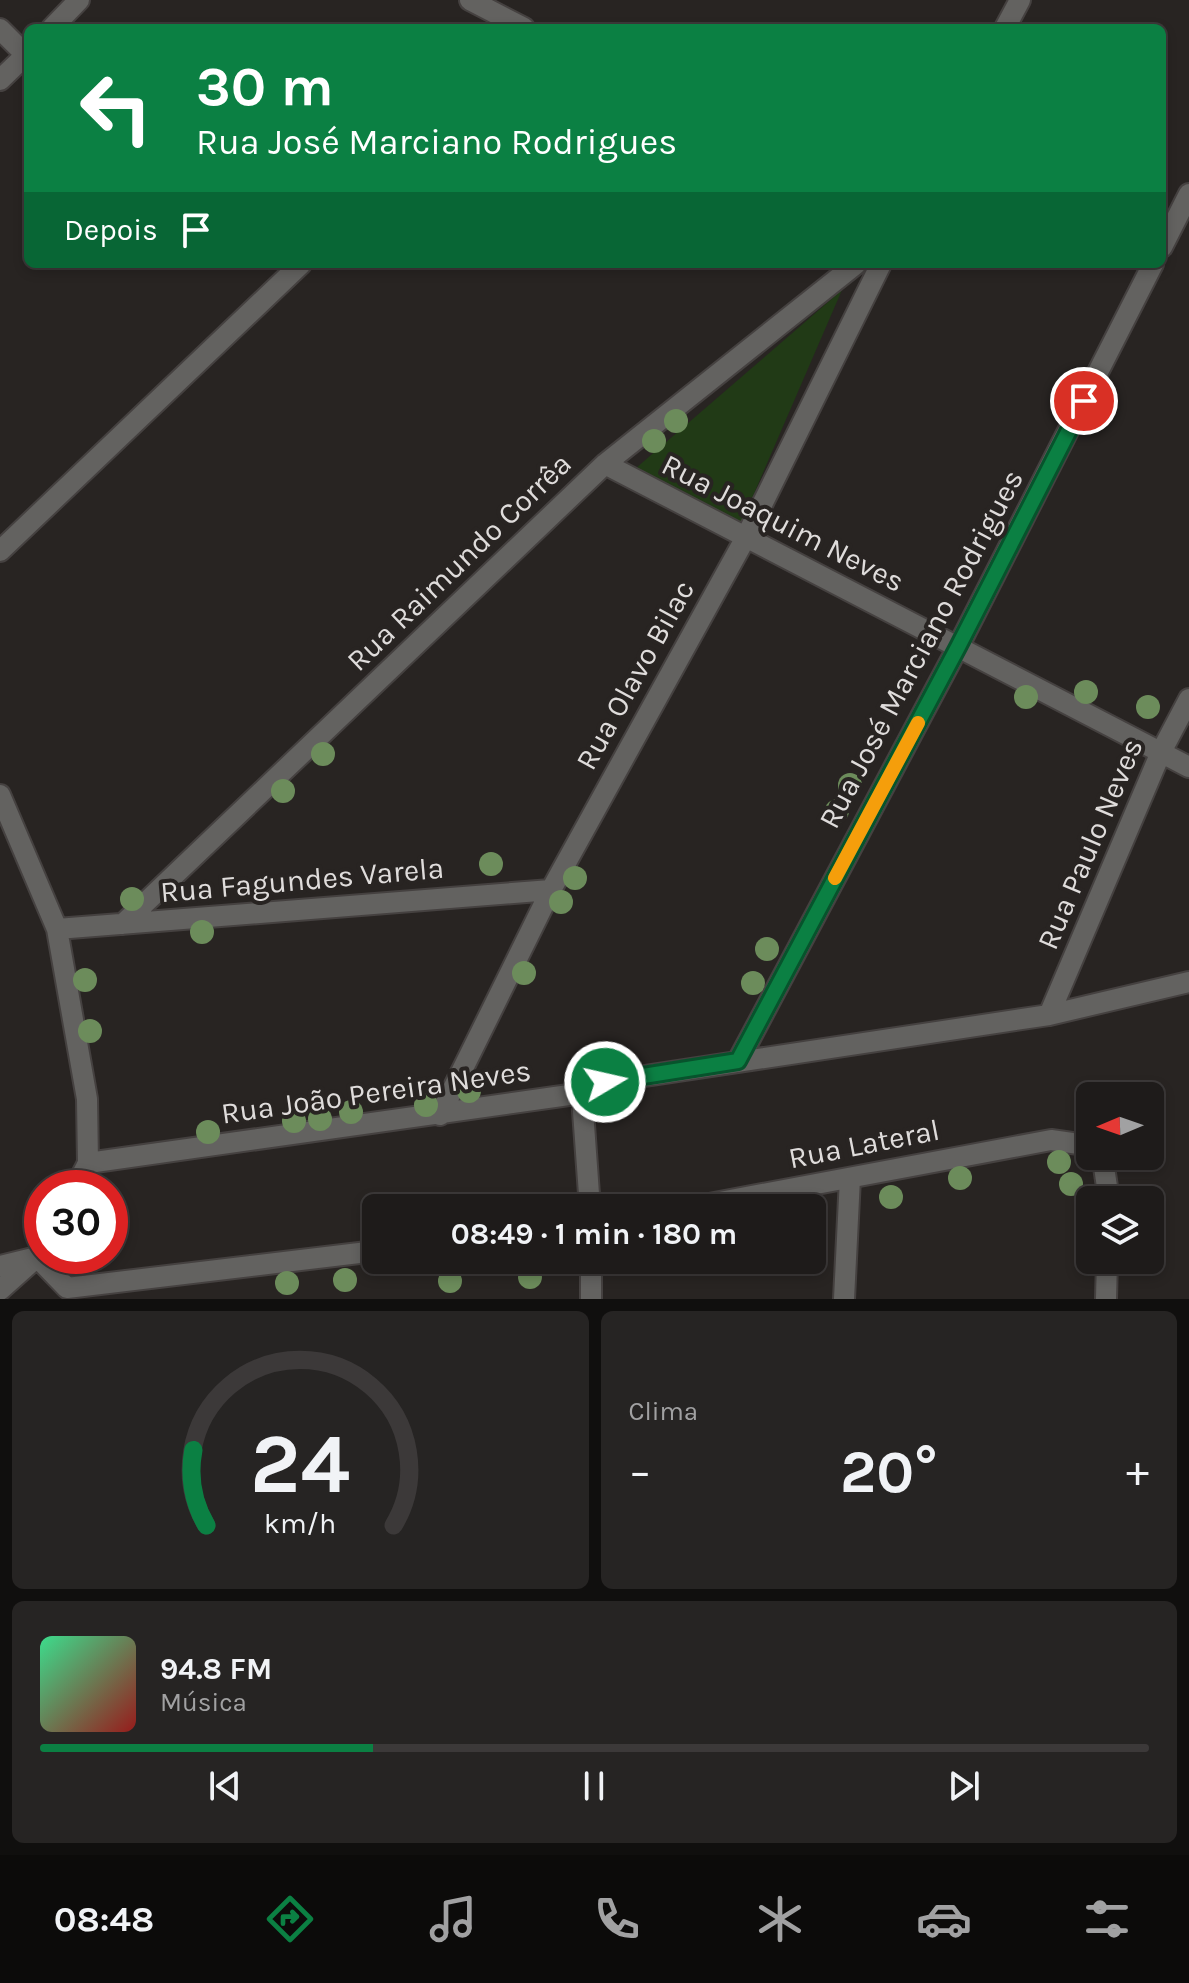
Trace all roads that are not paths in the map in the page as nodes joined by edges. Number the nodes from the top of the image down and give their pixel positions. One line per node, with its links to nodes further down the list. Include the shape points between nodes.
1 (79, 0): 4 (street)
2 (470, 0): 5 (street)
3 (1020, 0): 6 (street)
4 (56, 24)
5 (516, 24)
6 (1007, 24)
7 (0, 29): 8 (street)
8 (24, 51)
9 (24, 57): 10 (street)
10 (0, 80)
11 (1189, 194): 12 (street)
12 (1166, 239)
13 (297, 268): 19 (street)
14 (851, 268): 17 (street, Rua Raimundo Corrêa)
15 (879, 268): 18 (street, Rua Olavo Bilac)
16 (1151, 268): 20 (street, Rua José Marciano Rodrigues)
17 (605, 464): 18 (street, Rua Joaquim Neves); 26 (street, Rua Raimundo Corrêa)
18 (746, 537): 20 (street, Rua Joaquim Neves); 25 (street, Rua Olavo Bilac)
19 (0, 551)
20 (958, 647): 22 (street, Rua Joaquim Neves); 30 (street, Rua José Marciano Rodrigues)
21 (1189, 699): 22 (street, Rua Paulo Neves)
22 (1161, 752): 23 (street, Rua Joaquim Neves); 29 (street, Rua Paulo Neves)
23 (1189, 767)
24 (1, 797): 27 (street)
25 (551, 890): 26 (street, Rua Fagundes Varela); 32 (street, Rua Olavo Bilac)
26 (123, 924): 27 (street, Rua Fagundes Varela)
27 (57, 929): 34 (street, via 87,1099)
28 (1189, 982): 29 (street, Rua João Pereira Neves)
29 (1049, 1015): 30 (street, Rua João Pereira Neves)
30 (738, 1061): 31 (street, Rua João Pereira Neves, via 605,1082)
31 (590, 1092): 32 (street, Rua João Pereira Neves); 37 (street, via 583,1111)
32 (440, 1115): 34 (street, Rua João Pereira Neves)
33 (1076, 1144): 36 (street, Rua Lateral, via 1051,1140)
34 (88, 1163): 35 (street)
35 (84, 1170)
36 (850, 1178): 38 (street, Rua Lateral); 48 (street)
37 (589, 1194)
38 (764, 1194)
39 (362, 1253): 43 (street, via 67,1288)
40 (24, 1258): 41 (street)
41 (0, 1266)
42 (24, 1268): 46 (street)
43 (56, 1274)
44 (591, 1274): 47 (street)
45 (1107, 1274): 49 (street)
46 (0, 1290)
47 (591, 1299)
48 (844, 1299)
49 (1106, 1299)

